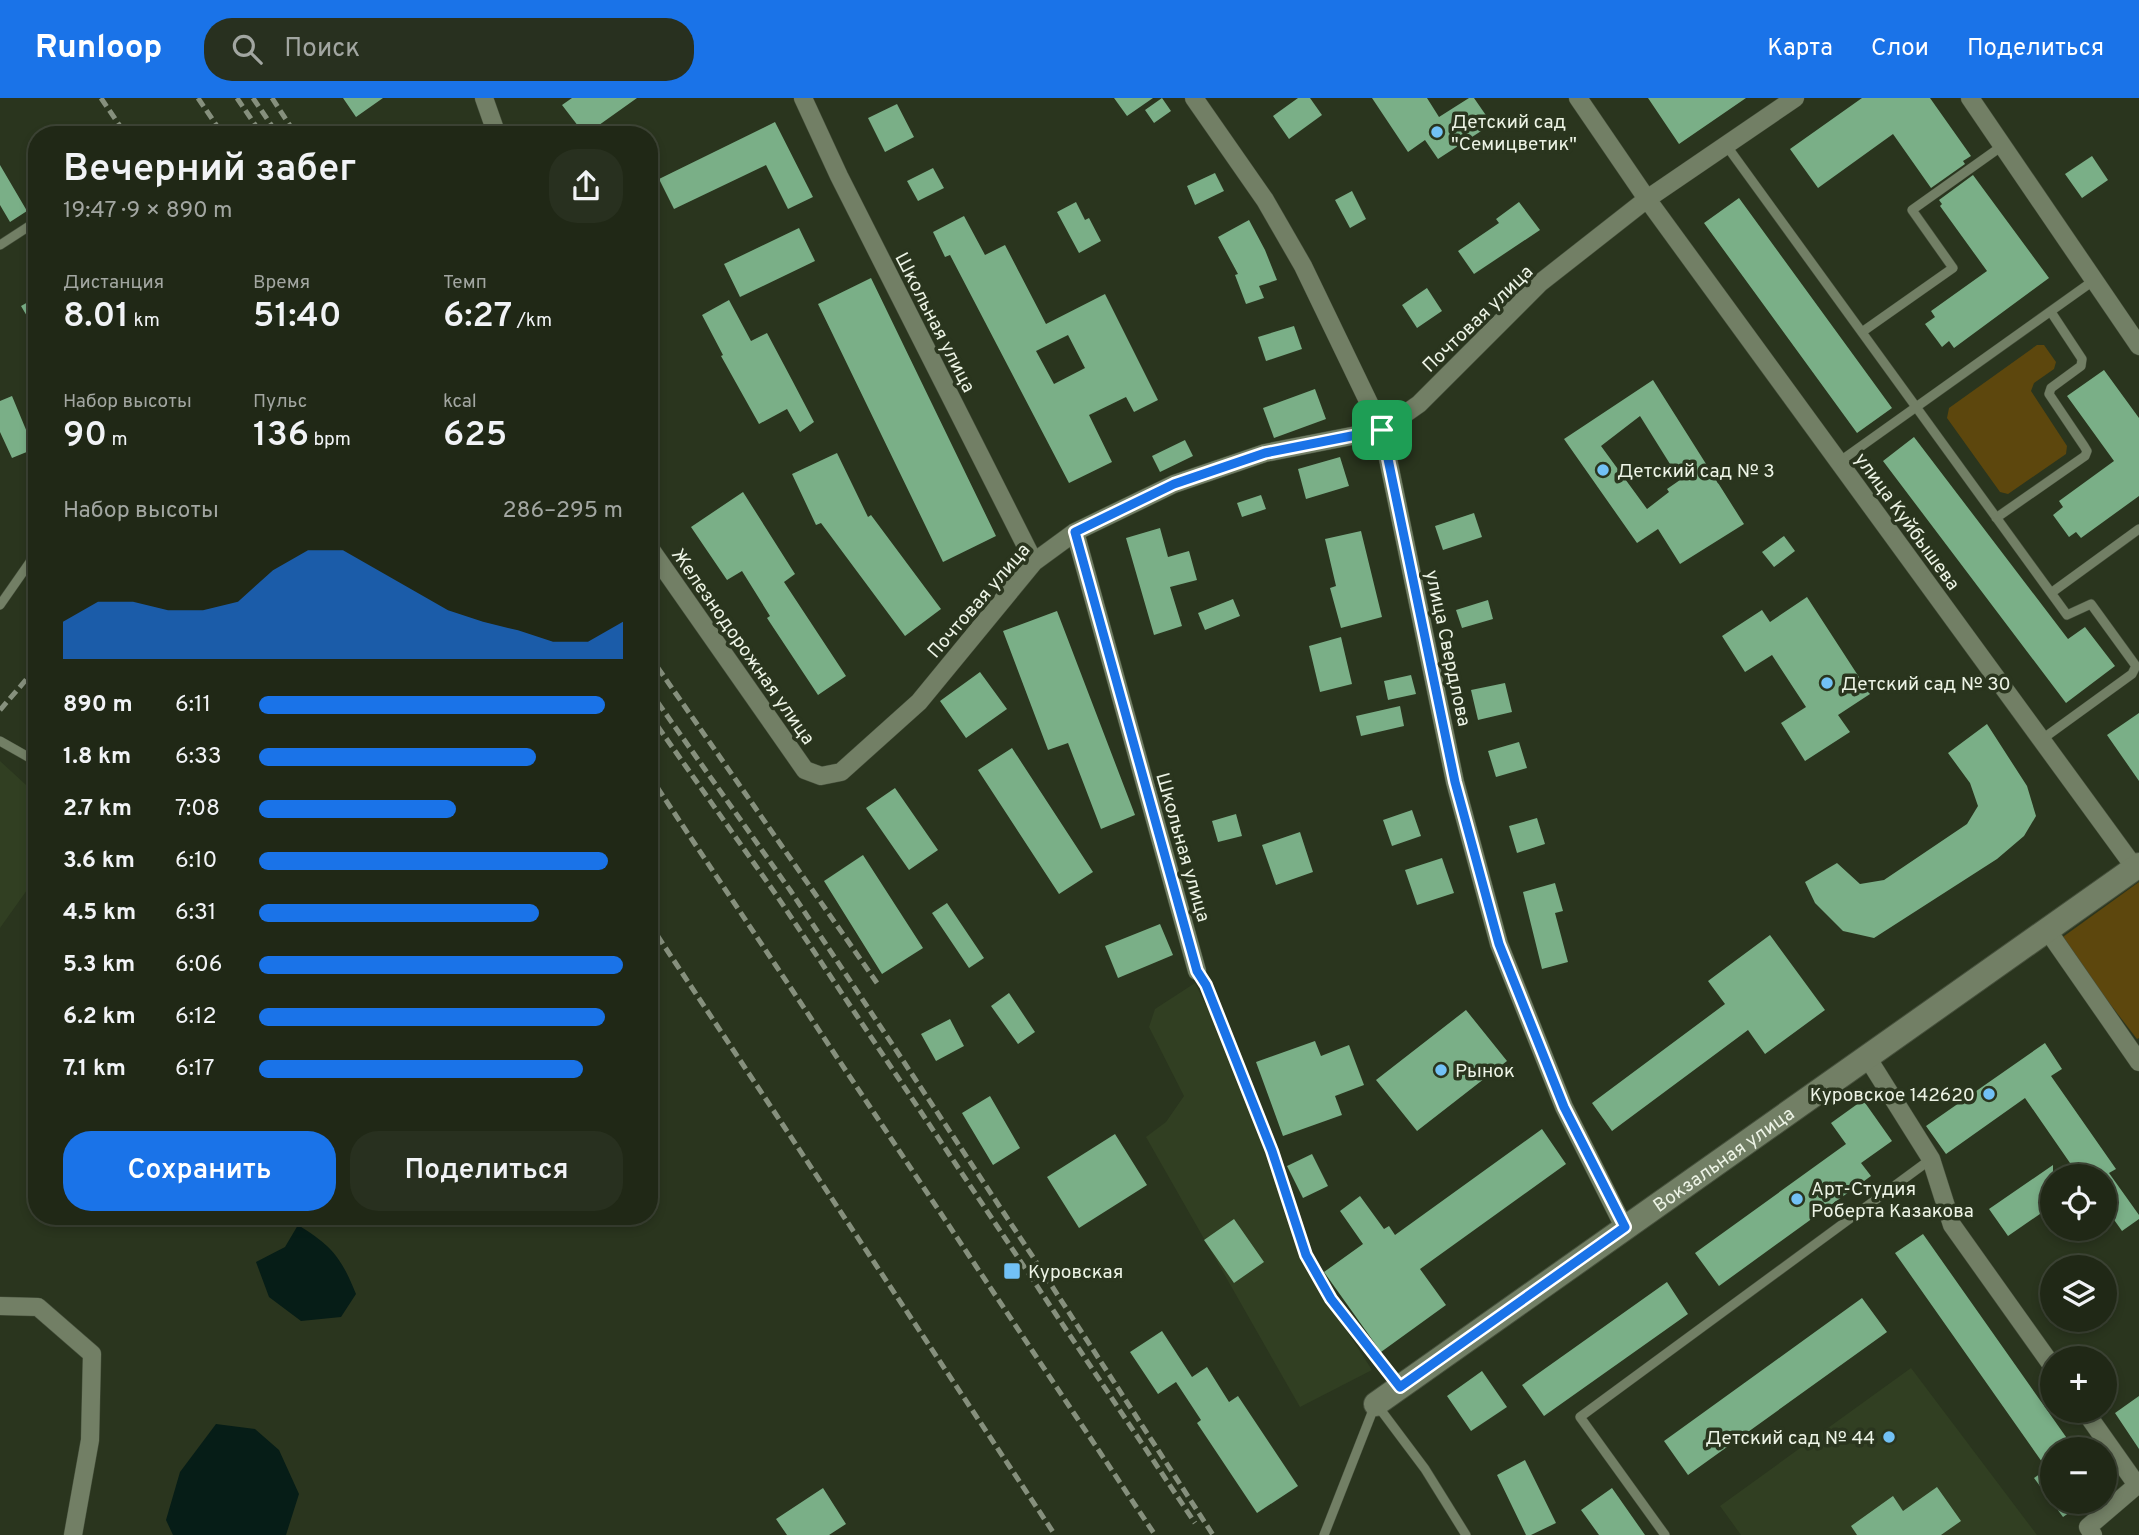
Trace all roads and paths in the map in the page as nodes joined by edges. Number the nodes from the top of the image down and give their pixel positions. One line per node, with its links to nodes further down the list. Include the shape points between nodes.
1 (484, 98): 7 (street)
2 (803, 98): 24 (street, Школьная улица)
3 (1194, 98): 18 (street, улица Свердлова, via 1265,200 1303,266)
4 (1578, 98): 10 (street, улица Куйбышева)
5 (1795, 98): 8 (street, Почтовая улица)
6 (1970, 98): 9 (street)
7 (494, 126)
8 (1726, 145): 10 (street, Почтовая улица); 15 (lane)
9 (2002, 146): 13 (street); 15 (lane, via 1912,210 1953,268)
10 (1647, 199): 18 (street, Почтовая улица, via 1540,283 1419,404); 19 (street, улица Куйбышева)
11 (28, 227): 12 (lane)
12 (0, 245)
13 (2093, 281): 14 (lane); 16 (street)
14 (2050, 312): 17 (lane); 20 (lane, via 2082,359 2081,366 2049,394 2084,446 2085,456)
15 (1862, 332): 17 (lane)
16 (2139, 346)
17 (1916, 407): 19 (lane); 20 (lane)
18 (1382, 430): 22 (street, Почтовая улица, via 1265,453 1174,484); 38 (street, улица Свердлова, via 1455,782 1499,944 1564,1107)
19 (1839, 462): 28 (street, улица Куйбышева)
20 (1996, 519): 26 (lane)
21 (2139, 529): 26 (lane)
22 (1075, 532): 24 (street, Почтовая улица); 34 (street, Школьная улица)
23 (658, 560): 31 (street, Железнодорожная улица)
24 (1034, 562): 31 (street, Почтовая улица, via 919,702 841,772 821,776)
25 (28, 565): 27 (lane)
26 (2051, 593): 28 (lane, via 2070,616 2091,604 2136,666 2132,674)
27 (0, 605)
28 (2041, 740): 32 (street, улица Куйбышева)
29 (0, 741): 30 (lane)
30 (28, 757)
31 (805, 770)
32 (2137, 867): 33 (street, Вокзальная улица)
33 (2048, 931): 35 (street, Вокзальная улица); 36 (street)
34 (1197, 971): 41 (lane, via 1267,1138 1306,1255 1331,1299)
35 (1867, 1057): 37 (street); 38 (street, Вокзальная улица)
36 (2139, 1062)
37 (1931, 1159): 40 (street, via 1952,1225); 47 (lane, via 1580,1417)
38 (1625, 1227): 41 (street, Вокзальная улица)
39 (0, 1306): 44 (street, via 38,1307 92,1354 90,1440)
40 (2040, 1349)
41 (1400, 1387): 42 (street, Вокзальная улица)
42 (1376, 1404): 45 (lane); 46 (lane)
43 (2093, 1423): 48 (street, via 2137,1486 2088,1527)
44 (73, 1535)
45 (1324, 1535)
46 (1466, 1535)
47 (1665, 1535)
48 (2093, 1535)

